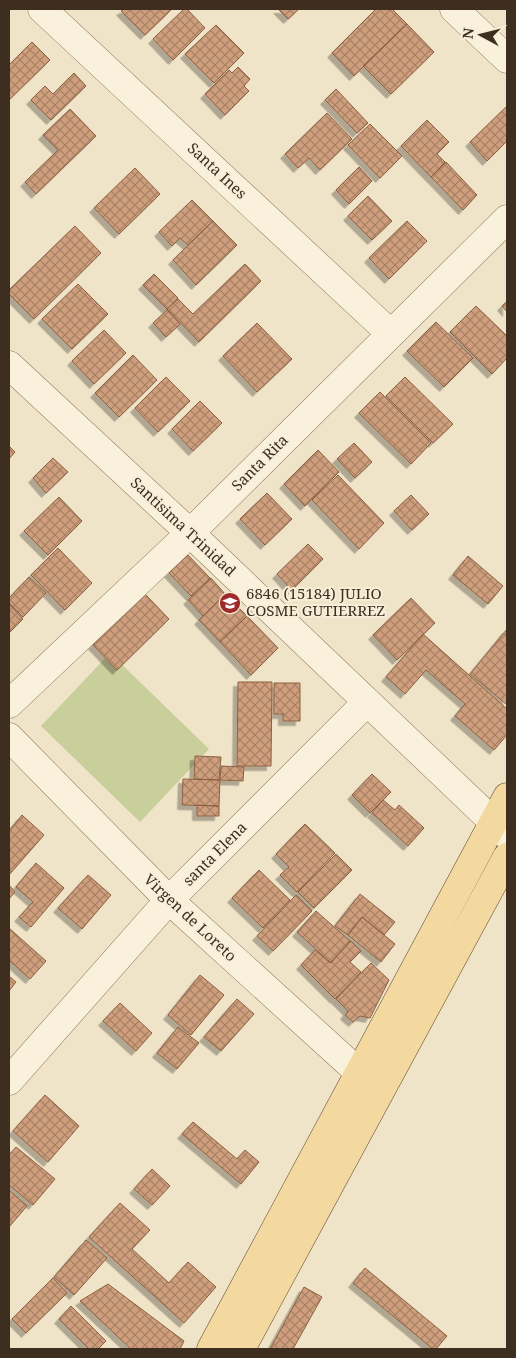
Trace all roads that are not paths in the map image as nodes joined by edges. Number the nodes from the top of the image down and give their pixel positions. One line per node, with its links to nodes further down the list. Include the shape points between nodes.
1 (42, 9): 5 (street, Santa Ines)
2 (454, 9): 3 (street)
3 (507, 58)
4 (507, 219): 5 (street, Santa Rita)
5 (391, 334): 7 (street, Santa Rita)
6 (9, 365): 7 (street, Santisima Trinidad)
7 (190, 533): 8 (street, Santisima Trinidad); 9 (street, Santa Rita)
8 (367, 702): 12 (street, Santisima Trinidad); 14 (street, santa Elena)
9 (9, 704)
10 (9, 737): 14 (street, Virgen de Loreto)
11 (507, 798): 12 (main road)
12 (500, 829): 15 (main road)
13 (507, 857): 17 (main road)
14 (169, 900): 15 (street, Virgen de Loreto); 16 (street, santa Elena)
15 (359, 1074): 17 (street, Virgen de Loreto); 18 (main road)
16 (9, 1081)
17 (380, 1092): 19 (main road)
18 (211, 1349)
19 (240, 1349)

